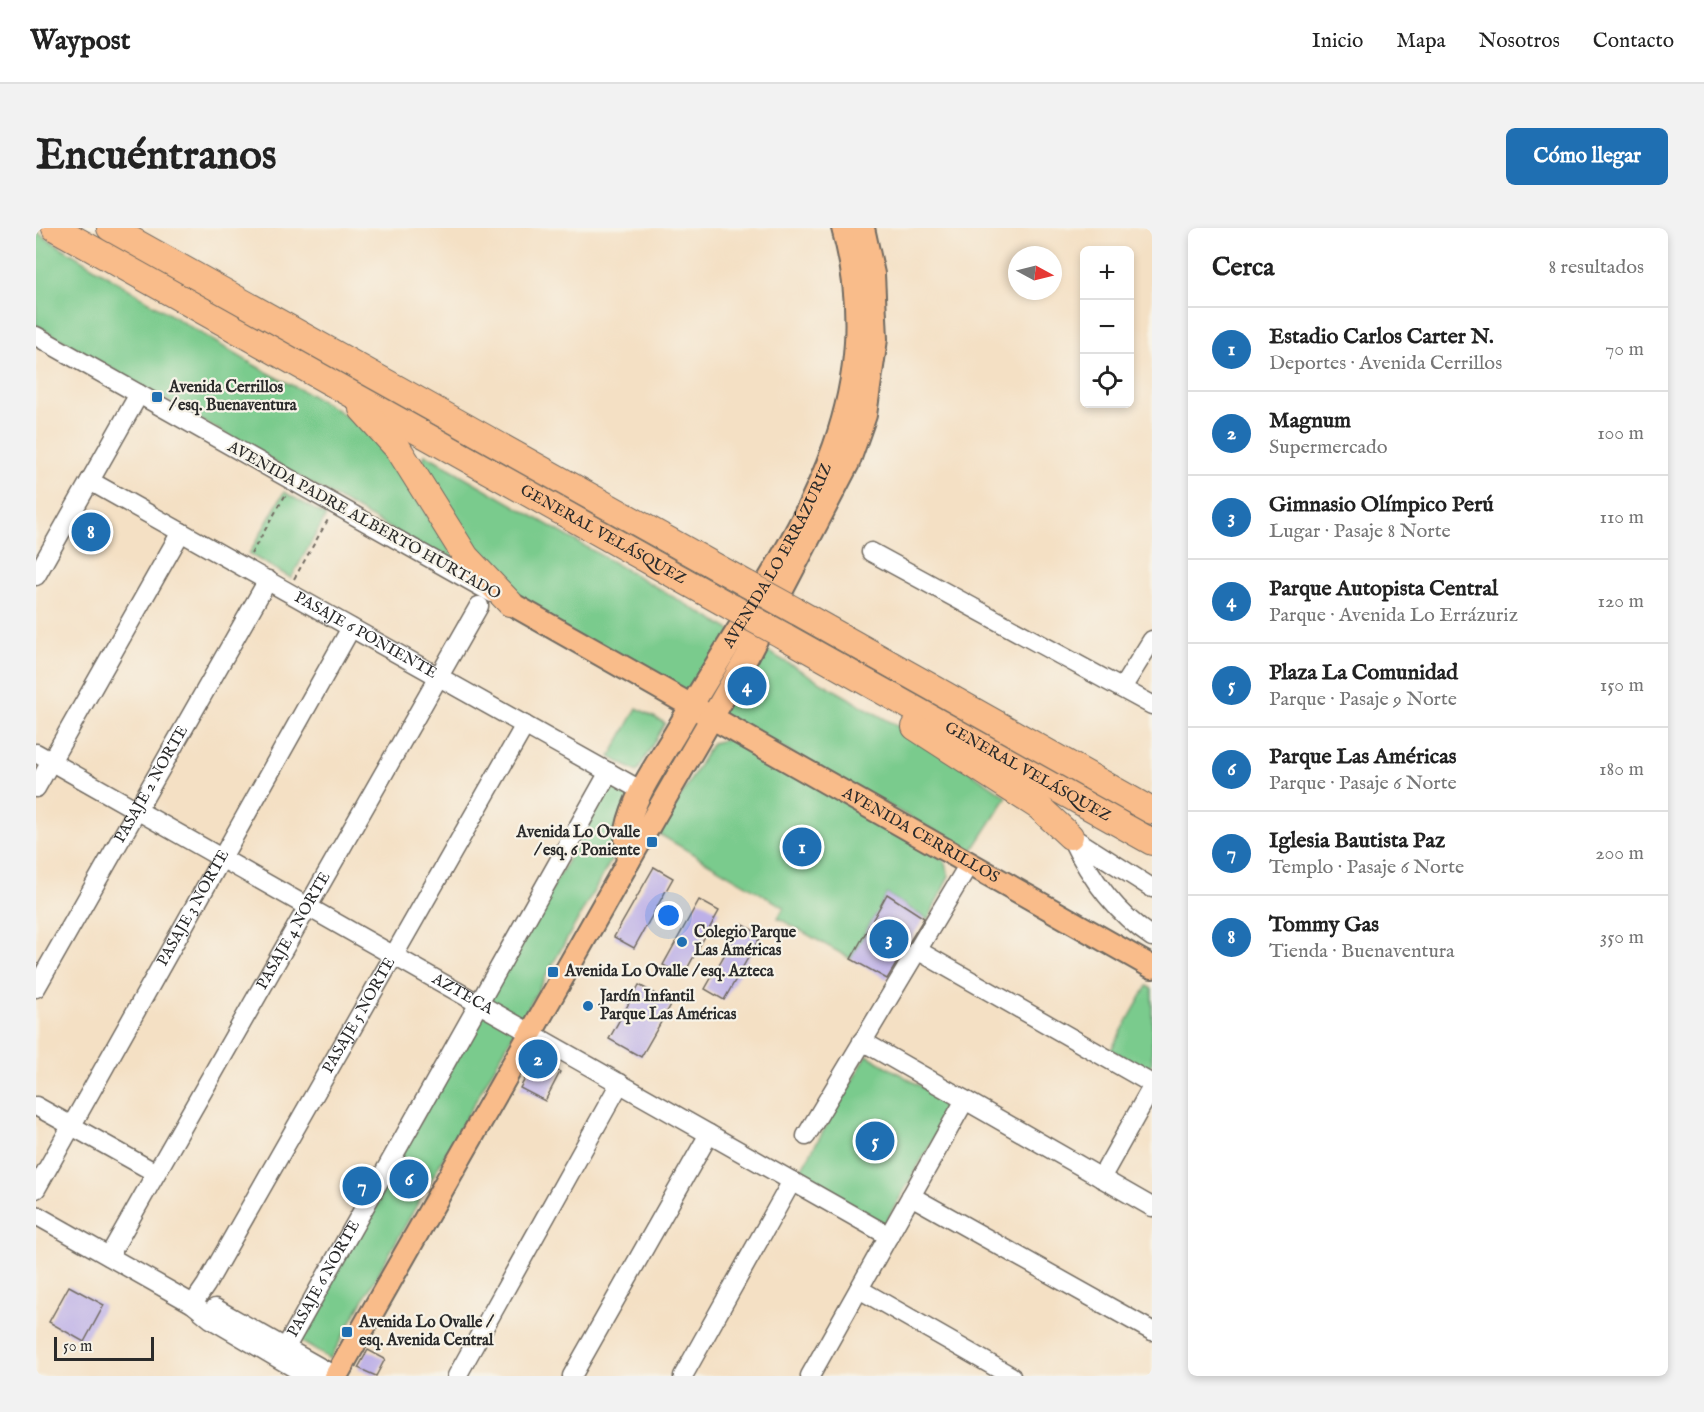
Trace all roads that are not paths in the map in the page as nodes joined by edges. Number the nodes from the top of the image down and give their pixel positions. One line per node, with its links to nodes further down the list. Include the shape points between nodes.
1 (55, 228): 6 (highway, GENERAL VELÁSQUEZ)
2 (110, 228): 28 (highway, GENERAL VELÁSQUEZ, bridge)
3 (843, 228): 21 (main road, AVENIDA LO ERRÁZURIZ, via 856,294 857,345 849,404 836,447 811,500)
4 (863, 228): 21 (main road, AVENIDA LO ERRÁZURIZ, via 873,273 876,339 860,431 815,529 748,655)
5 (36, 336): 7 (street, AVENIDA PADRE ALBERTO HURTADO)
6 (332, 383): 13 (highway, via 392,441 466,557); 17 (highway, GENERAL VELÁSQUEZ, bridge)
7 (139, 394): 8 (street); 13 (street, AVENIDA PADRE ALBERTO HURTADO)
8 (90, 481): 9 (street, PASAJE 6 PONIENTE); 11 (street)
9 (181, 532): 12 (street, PASAJE 6 PONIENTE); 23 (street)
10 (871, 552): 19 (street)
11 (36, 576)
12 (268, 580): 15 (street, PASAJE 6 PONIENTE); 27 (street, PASAJE 2 NORTE)
13 (510, 603): 21 (main road, AVENIDA PADRE ALBERTO HURTADO)
14 (478, 606): 18 (street, PASAJE 4 NORTE)
15 (351, 628): 18 (street, PASAJE 6 PONIENTE); 31 (street, PASAJE 3 NORTE)
16 (1152, 640): 19 (street)
17 (832, 663): 29 (highway, via 920,731 1039,807); 30 (highway, GENERAL VELÁSQUEZ)
18 (438, 676): 22 (street, PASAJE 6 PONIENTE); 35 (street, PASAJE 4 NORTE)
19 (1122, 688): 20 (street)
20 (1152, 705)
21 (702, 710): 26 (main road, AVENIDA LO ERRÁZURIZ); 32 (main road); 33 (main road, AVENIDA CERRILLOS)
22 (525, 725): 24 (street, PASAJE 6 PONIENTE); 38 (street, PASAJE 5 NORTE)
23 (43, 757): 25 (street); 27 (street, AZTECA)
24 (609, 772): 26 (street, PASAJE 6 PONIENTE); 41 (street, PASAJE 6 NORTE)
25 (36, 788)
26 (642, 791): 32 (main road, AVENIDA LO ERRÁZURIZ, via 626,833)
27 (137, 810): 31 (street, AZTECA); 40 (street, PASAJE 2 NORTE)
28 (1152, 811)
29 (1070, 836): 34 (street); 36 (street, via 1105,894)
30 (1152, 842)
31 (222, 858): 35 (street, AZTECA); 48 (street, PASAJE 3 NORTE)
32 (628, 862): 42 (main road)
33 (969, 864): 37 (street); 39 (main road, AVENIDA CERRILLOS)
34 (1152, 888)
35 (308, 906): 38 (street, AZTECA); 51 (street, PASAJE 4 NORTE)
36 (1152, 937)
37 (917, 950): 43 (street); 45 (street)
38 (394, 955): 41 (street, AZTECA); 61 (street, PASAJE 5 NORTE)
39 (1152, 967)
40 (36, 988)
41 (479, 1003): 42 (street, AZTECA); 63 (street, PASAJE 6 NORTE)
42 (531, 1032): 44 (street, AZTECA); 65 (main road)
43 (862, 1041): 46 (street); 50 (street)
44 (620, 1083): 49 (street, AZTECA); 66 (street)
45 (1152, 1085): 52 (street)
46 (965, 1100): 52 (street); 55 (street)
47 (36, 1106): 48 (street)
48 (72, 1126): 51 (street); 54 (street, PASAJE 3 NORTE)
49 (709, 1134): 53 (street, AZTECA); 67 (street)
50 (806, 1136)
51 (156, 1173): 59 (street, PASAJE 4 NORTE)
52 (1101, 1178): 56 (street)
53 (792, 1181): 58 (street, AZTECA); 68 (street)
54 (36, 1189)
55 (911, 1196): 58 (street); 62 (street)
56 (1152, 1207)
57 (38, 1222): 59 (street)
58 (889, 1236): 60 (street)
59 (109, 1256): 61 (street)
60 (859, 1289): 69 (street); 70 (street)
61 (193, 1304): 63 (street, via 215,1308); 64 (street, via 211,1319)
62 (1152, 1331)
63 (286, 1347): 65 (street)
64 (308, 1376)
65 (336, 1376)
66 (457, 1376)
67 (572, 1376)
68 (683, 1376)
69 (810, 1376)
70 (1011, 1376)

